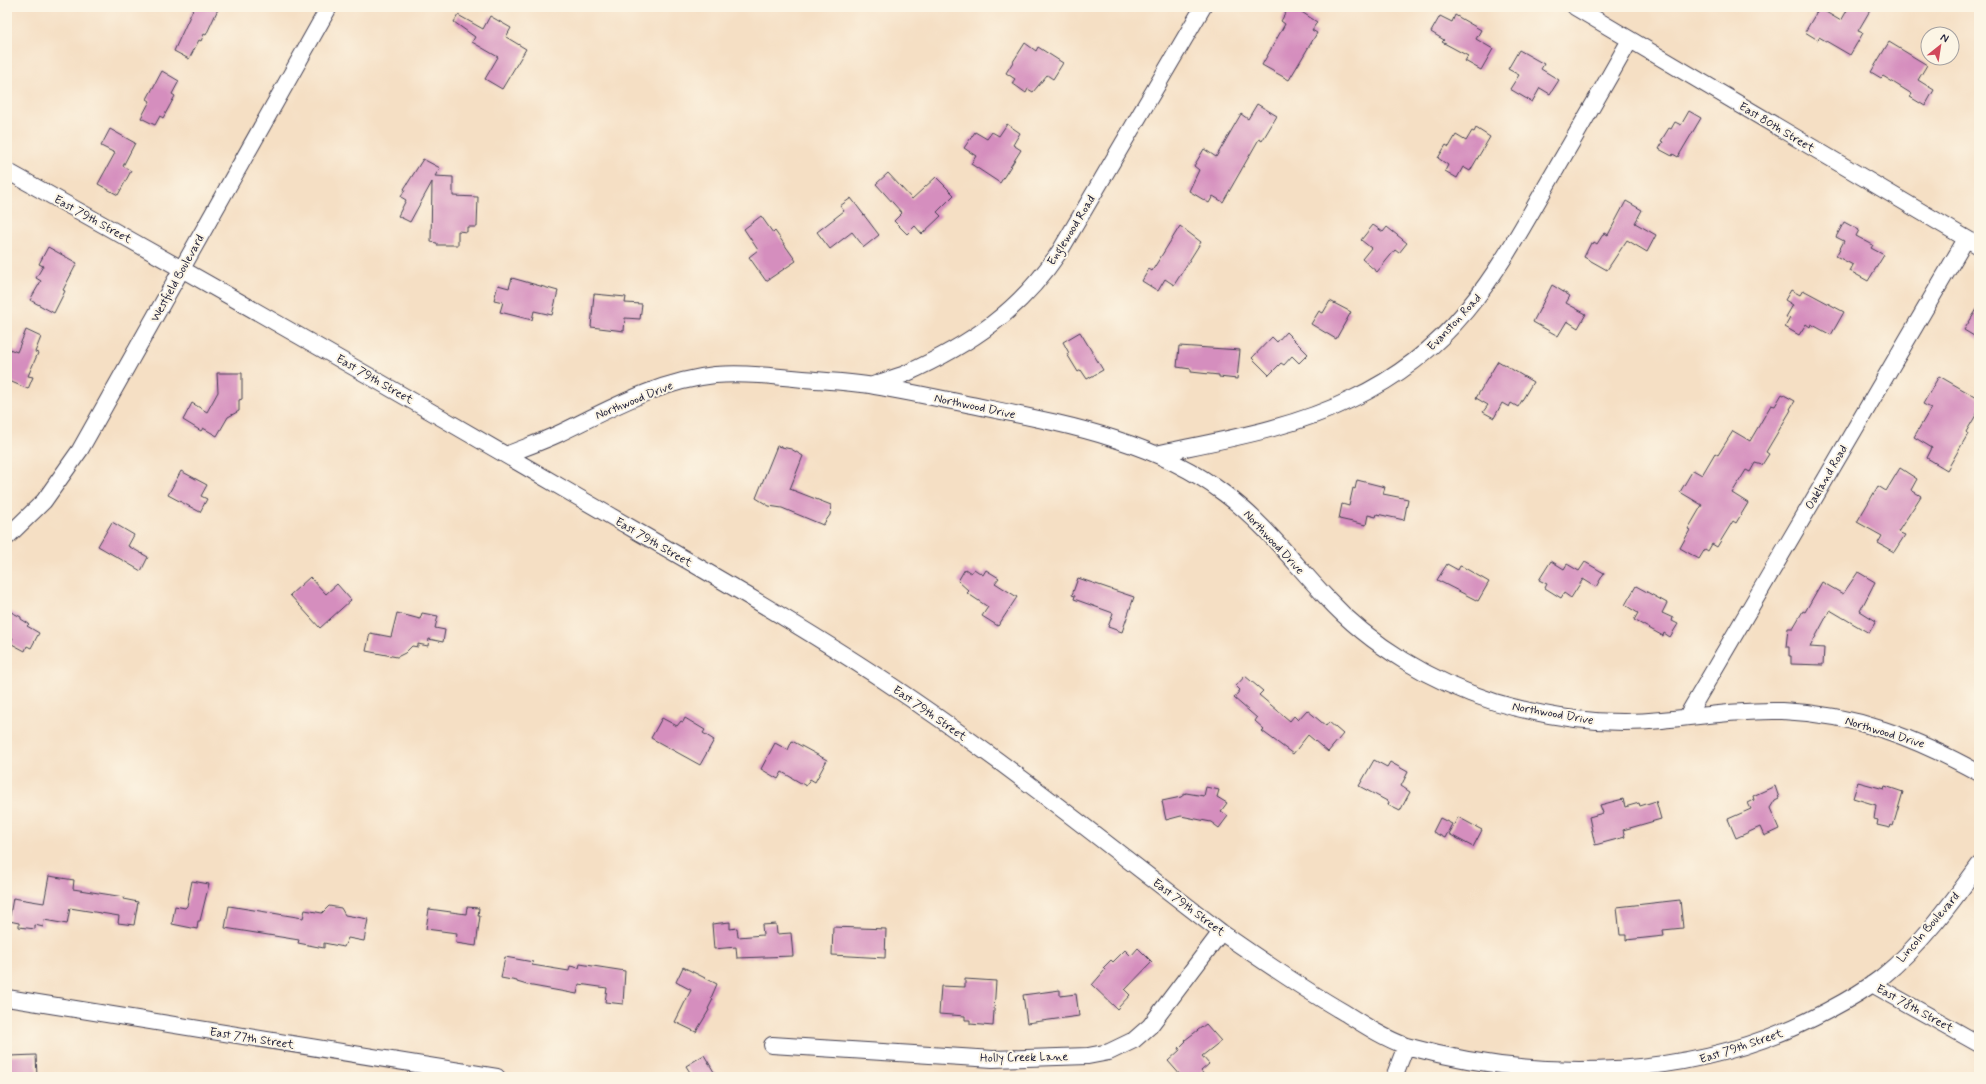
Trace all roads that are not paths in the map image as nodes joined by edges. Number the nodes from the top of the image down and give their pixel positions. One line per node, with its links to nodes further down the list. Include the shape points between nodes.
1 (329, 7): 7 (street, Westfield Boulevard)
2 (1204, 7): 8 (street, Englewood Road, via 1060,251 1034,286 1002,318 974,338 903,374)
3 (1575, 7): 4 (street, East 80th Street)
4 (1630, 40): 6 (street, East 80th Street); 9 (street, Evanston Road, via 1503,262 1468,310 1436,343 1388,379 1342,404 1317,414 1250,434)
5 (7, 171): 7 (street, East 79th Street)
6 (1973, 243): 12 (street, Oakland Road)
7 (183, 269): 10 (street, East 79th Street); 11 (street, Westfield Boulevard, via 69,467 44,501)
8 (872, 385): 9 (street, Northwood Drive, via 1067,427 1129,443); 10 (street, Northwood Drive, via 765,375 717,375 696,378 667,385 639,396)
9 (1156, 454): 12 (street, Northwood Drive, via 1225,494 1262,526 1338,610 1390,652 1437,678 1492,700 1525,710 1560,716 1623,722)
10 (506, 455): 15 (street, East 79th Street, via 798,626 883,680 1005,766)
11 (7, 537)
12 (1687, 716): 13 (street, Northwood Drive, via 1780,711 1837,717 1877,727 1923,743)
13 (1979, 773)
14 (1979, 865): 16 (street, Lincoln Boulevard, via 1918,943 1900,962)
15 (1221, 932): 19 (street, Holly Creek Lane, via 1150,1026 1134,1040 1109,1052 1088,1056 993,1059); 20 (street, East 79th Street, via 1292,981 1371,1029)
16 (1872, 984): 18 (street, East 78th Street); 20 (street, East 79th Street, via 1836,1007 1779,1035 1719,1056 1639,1072 1567,1075 1512,1071 1450,1059)
17 (7, 998): 21 (street, East 77th Street)
18 (1979, 1044)
19 (772, 1045)
20 (1406, 1046): 22 (street)
21 (496, 1077)
22 (1394, 1077)

